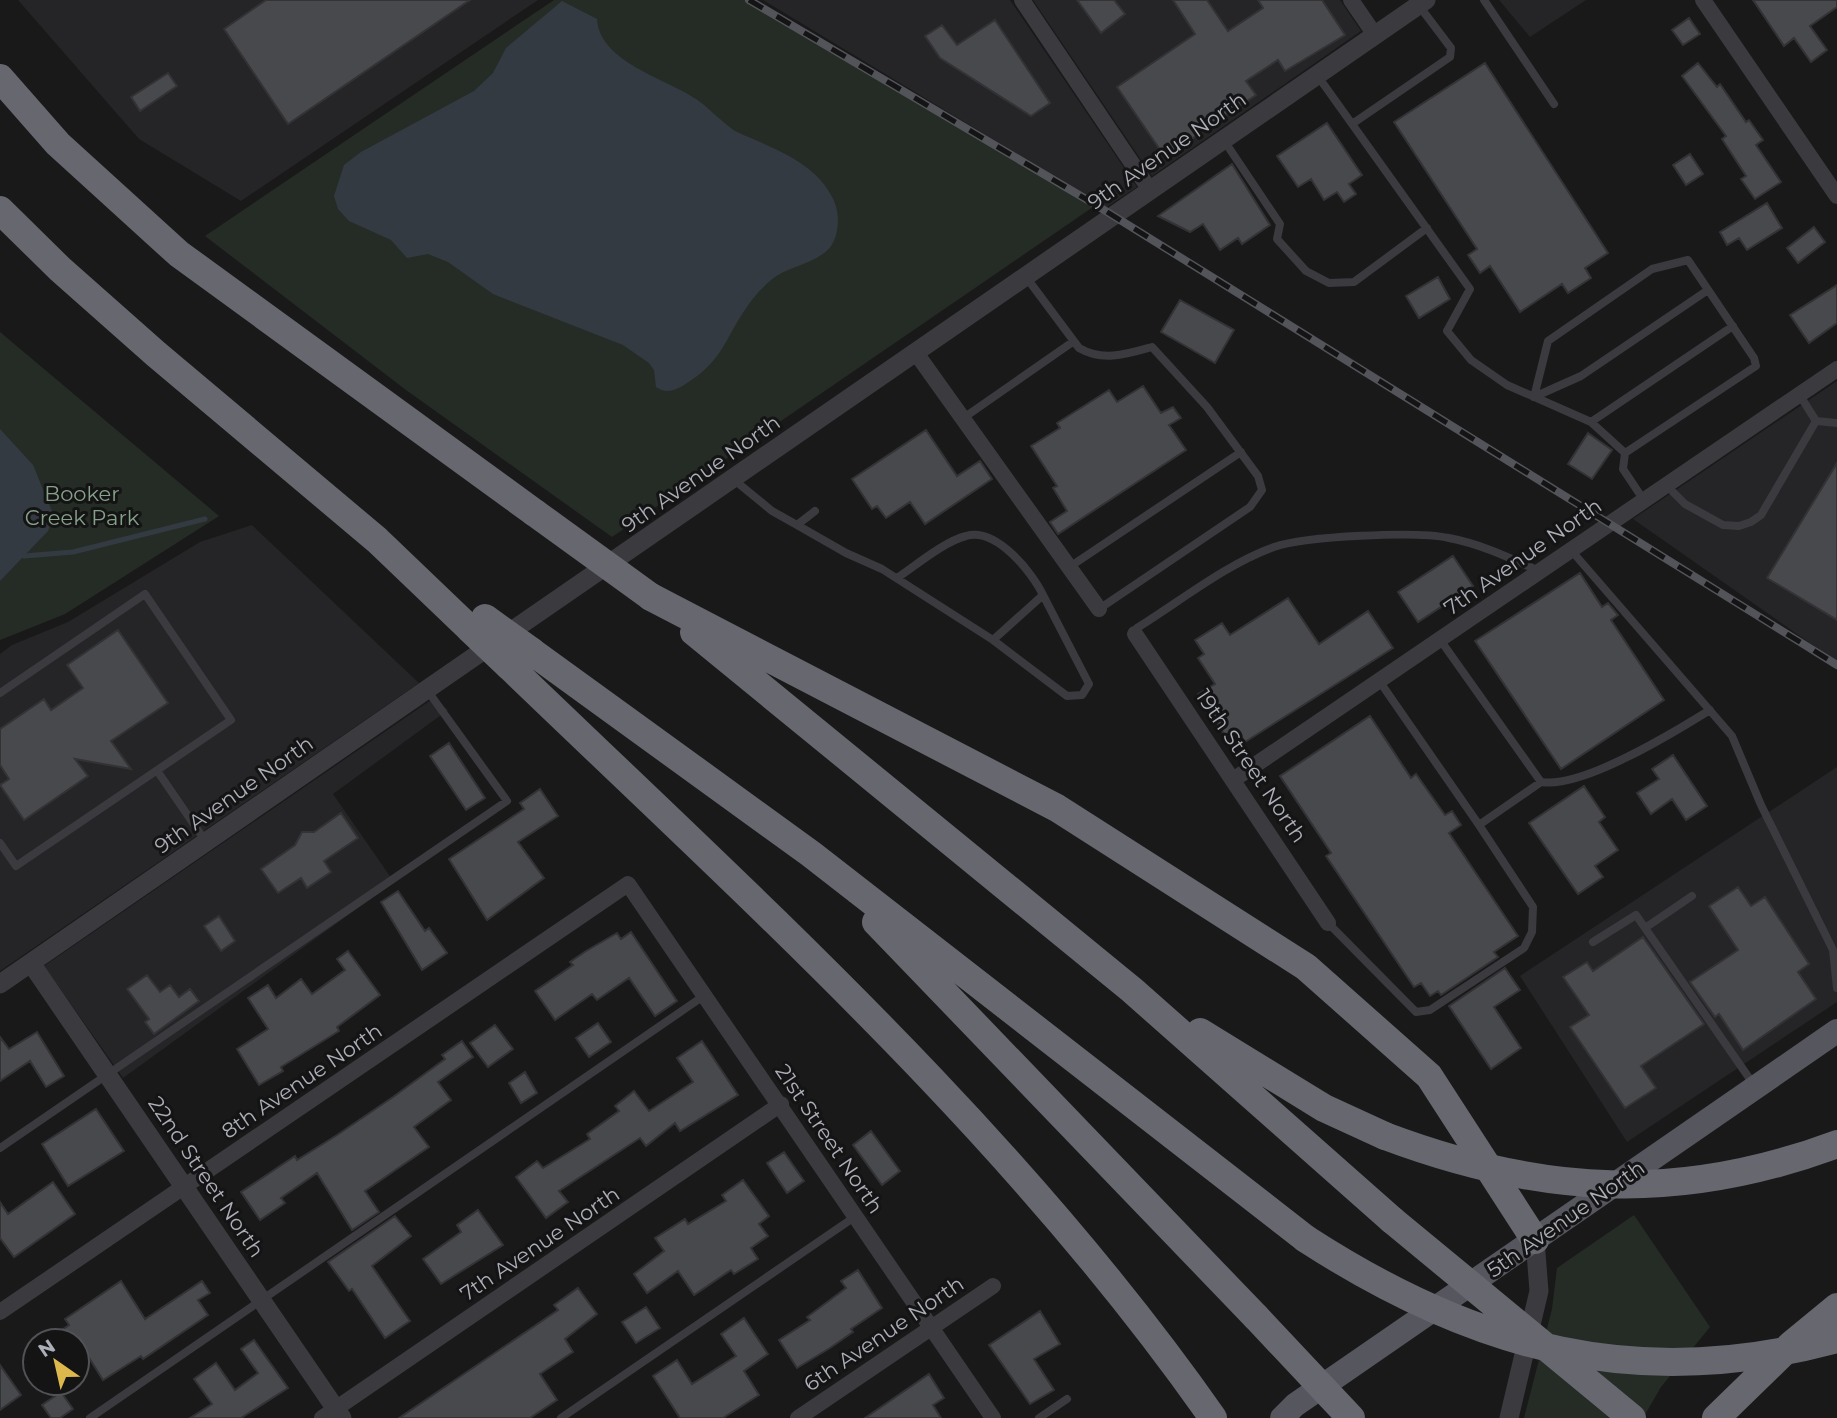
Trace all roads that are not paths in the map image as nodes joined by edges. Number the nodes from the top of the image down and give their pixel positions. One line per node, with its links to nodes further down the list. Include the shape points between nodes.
1 (1021, 0): 12 (street)
2 (1351, 0): 6 (street)
3 (1484, 0): 9 (lane)
4 (1703, 0): 13 (street)
5 (1422, 3): 6 (street, 9th Avenue North); 10 (lane, via 1451,48 1450,57)
6 (1375, 35): 7 (street, 9th Avenue North)
7 (1317, 75): 10 (lane); 11 (street, 9th Avenue North)
8 (0, 78): 40 (highway, bridge, via 58,144 179,254)
9 (1554, 104)
10 (1352, 124): 15 (lane)
11 (1223, 139): 12 (street, 9th Avenue North); 15 (lane, via 1280,224 1277,239 1306,271 1329,283 1354,282)
12 (1150, 190): 16 (street, 9th Avenue North)
13 (1837, 196)
14 (0, 209): 45 (highway, bridge, via 156,354)
15 (1427, 228): 23 (lane, via 1470,289 1447,331 1471,360)
16 (1026, 277): 19 (lane); 20 (street, 9th Avenue North)
17 (1708, 290): 18 (lane); 23 (lane, via 1581,376); 23 (lane, via 1688,260 1652,270 1548,341)
18 (1733, 326): 26 (lane); 29 (lane, via 1756,366)
19 (1074, 341): 24 (lane); 28 (lane, via 1089,354 1114,357 1152,347)
20 (916, 354): 24 (street); 30 (street, 9th Avenue North)
21 (1837, 369): 22 (street, 7th Avenue North)
22 (1799, 394): 25 (lane); 31 (street, 7th Avenue North)
23 (1534, 397): 26 (lane)
24 (962, 419): 36 (street)
25 (1816, 421): 27 (lane); 31 (lane, via 1761,515 1751,522 1724,526 1685,504)
26 (1591, 422): 29 (lane)
27 (1837, 423)
28 (1241, 452): 36 (lane); 41 (lane, via 1262,490 1250,507)
29 (1625, 453): 32 (lane, via 1623,469)
30 (733, 479): 34 (lane); 47 (street, 9th Avenue North)
31 (1665, 484): 32 (street, 7th Avenue North)
32 (1643, 499): 35 (street, 7th Avenue North)
33 (815, 511): 34 (lane)
34 (797, 525): 38 (lane)
35 (1570, 549): 37 (street, 7th Avenue North); 49 (lane)
36 (1068, 568): 41 (street)
37 (1539, 571): 42 (lane, via 1482,546 1447,537 1324,538 1276,547 1247,560 1137,628); 44 (street, 7th Avenue North)
38 (897, 578): 39 (lane, via 967,535 992,538 1033,574); 43 (lane)
39 (1044, 595): 43 (lane); 43 (lane, via 1089,684 1082,695 1067,696)
40 (651, 597): 66 (highway); 76 (highway, via 1057,808 1306,967 1429,1076)
41 (1098, 609)
42 (1135, 634): 51 (street, 19th Street North)
43 (993, 640)
44 (1441, 641): 46 (street, 7th Avenue North); 52 (lane)
45 (520, 659): 56 (highway); 83 (highway, via 876,1019 1127,1299)
46 (1380, 682): 51 (street, 7th Avenue North); 53 (lane)
47 (427, 690): 54 (street, 9th Avenue North); 69 (lane, via 507,802)
48 (0, 694): 50 (lane, via 145,594 231,720)
49 (1710, 710): 52 (lane, via 1596,771 1555,784); 62 (lane, via 1732,736 1761,805)
50 (158, 772): 54 (lane); 55 (lane, via 16,866)
51 (1233, 780): 59 (street, 19th Street North)
52 (1541, 782): 53 (lane)
53 (1479, 825): 59 (lane, via 1533,907 1532,932 1524,948 1430,1010 1416,1013)
54 (206, 842): 63 (street, 9th Avenue North)
55 (0, 843)
56 (811, 854): 82 (highway, bridge, via 1306,1239 1398,1295 1490,1334 1585,1356 1637,1361 1734,1360); 95 (highway, bridge)
57 (628, 884): 67 (street, 21st Street North); 74 (street, 8th Avenue North)
58 (1692, 896): 60 (lane)
59 (1328, 923)
60 (1644, 928): 61 (lane, via 1636,915); 70 (lane)
61 (1593, 942)
62 (1835, 950): 65 (lane)
63 (31, 963): 64 (street, 9th Avenue North); 69 (street, 22nd Street North)
64 (0, 984)
65 (1837, 988)
66 (1132, 990): 72 (highway, bridge, via 1324,1108 1434,1154 1530,1178 1624,1186 1710,1179); 97 (highway, bridge, via 1392,1220)
67 (705, 995): 71 (street, 21st Street North); 78 (lane)
68 (1837, 1031): 70 (main road, 5th Avenue North)
69 (109, 1074): 73 (lane); 74 (street, 22nd Street North)
70 (1756, 1087): 76 (main road, 5th Avenue North)
71 (781, 1104): 75 (street, 21st Street North); 86 (street, 7th Avenue North)
72 (1837, 1144)
73 (0, 1148)
74 (184, 1186): 78 (street, 22nd Street North); 80 (street, 8th Avenue North)
75 (856, 1216): 81 (street, 21st Street North); 88 (lane)
76 (1535, 1240): 85 (main road, 5th Avenue North); 96 (street, via 1539,1291)
77 (993, 1286): 81 (street, 6th Avenue North)
78 (261, 1300): 86 (street, 22nd Street North); 87 (lane)
79 (1837, 1307): 98 (highway)
80 (0, 1312)
81 (930, 1328): 89 (street, 6th Avenue North); 90 (street, 21st Street North)
82 (1837, 1339)
83 (1177, 1367): 92 (highway); 93 (highway)
84 (1067, 1399): 91 (lane)
85 (1288, 1412): 94 (main road, 5th Avenue North)
86 (333, 1415)
87 (90, 1418)
88 (561, 1418)
89 (798, 1418)
90 (993, 1418)
91 (1040, 1418)
92 (1187, 1418)
93 (1213, 1418)
94 (1267, 1418)
95 (1351, 1418)
96 (1509, 1418)
97 (1632, 1418)
98 (1716, 1418)

